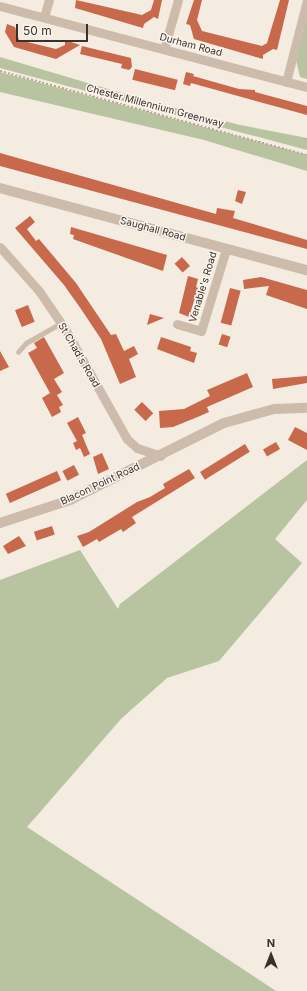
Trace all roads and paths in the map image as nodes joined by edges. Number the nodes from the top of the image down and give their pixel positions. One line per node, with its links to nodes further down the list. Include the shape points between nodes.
1 (49, 0): 5 (street)
2 (178, 0): 6 (street)
3 (307, 0): 8 (street)
4 (0, 6): 5 (street, Durham Road)
5 (44, 17): 6 (street, Durham Road)
6 (164, 49): 8 (street, Durham Road)
7 (0, 71): 10 (path, Chester Millennium Greenway)
8 (286, 82): 9 (street, Durham Road)
9 (307, 87)
10 (307, 155)
11 (0, 188): 13 (street, Saughall Road)
12 (0, 247): 15 (street, St Chad's Road, via 39,291)
13 (226, 249): 14 (street, Saughall Road); 16 (street, Venable's Road, via 201,331)
14 (307, 270)
15 (61, 323): 17 (lane, via 26,343); 19 (street, St Chad's Road, via 127,439 137,448)
16 (177, 324)
17 (18, 352)
18 (307, 408): 19 (street, via 274,409 224,423)
19 (158, 457): 20 (street, Blacon Point Road, via 70,500)
20 (1, 520)

